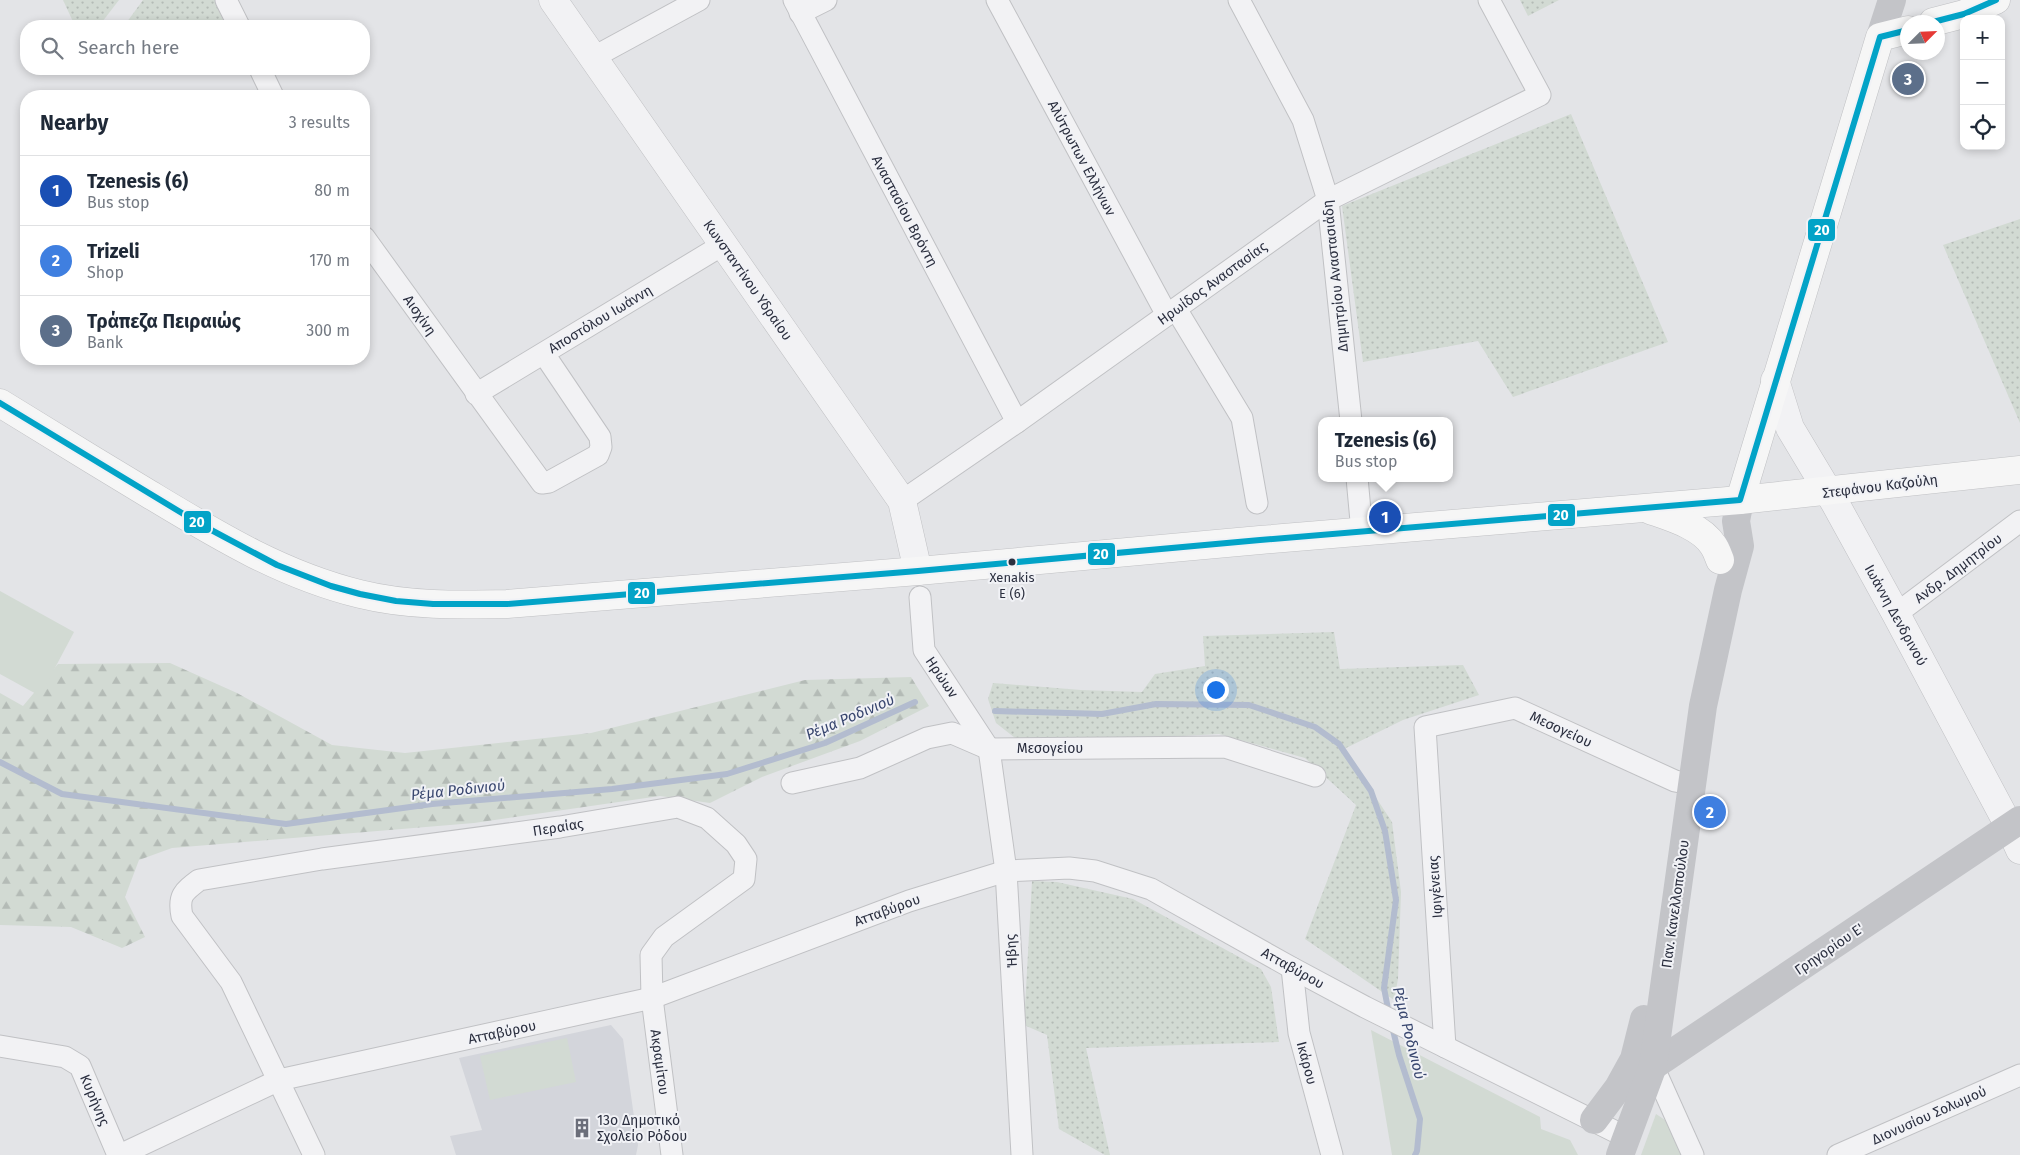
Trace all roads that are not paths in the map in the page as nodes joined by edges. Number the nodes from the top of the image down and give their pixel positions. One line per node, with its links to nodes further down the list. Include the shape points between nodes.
1 (226, 0): 12 (street)
2 (553, 0): 15 (street, Κωνσταντίνου Υδραίου)
3 (700, 0): 15 (street)
4 (826, 0): 10 (street)
5 (997, 0): 21 (street, Αλύτρωτων Ελλήνων)
6 (1239, 0): 18 (street, Δημητρίου Αναστασιάδη, via 1303,120)
7 (1489, 0): 18 (street, Ηρωίδος Αναστασίας, via 1540,95)
8 (1892, 0): 14 (main road)
9 (1996, 0): 11 (main road)
10 (797, 6): 27 (street, Αναστασίου Βρόντη)
11 (1945, 19)
12 (236, 20)
13 (1900, 32): 14 (main road)
14 (1880, 38): 23 (main road)
15 (594, 57): 19 (street, Κωνσταντίνου Υδραίου)
16 (263, 75): 17 (street)
17 (270, 90)
18 (1328, 200): 21 (street, Ηρωίδος Αναστασίας); 26 (street, Δημητρίου Αναστασιάδη)
19 (724, 244): 22 (street, Αποστόλου Ιωάννη); 31 (street, Κωνσταντίνου Υδραίου)
20 (370, 245): 24 (street, Αισχίνη)
21 (1171, 312): 27 (street, Ηρωίδος Αναστασίας); 32 (street, Αλύτρωτων Ελλήνων, via 1242,418)
22 (544, 354): 24 (street, Αποστόλου Ιωάννη); 24 (street, Αισχίνη, via 600,437 598,454 542,484)
23 (1775, 380): 30 (street, Ιωάννη Δενδρινού, via 1790,428); 34 (main road)
24 (476, 394)
25 (0, 403): 38 (main road, Στεφάνου Καζούλη, via 226,541 274,565 361,595 441,605 507,604)
26 (1351, 417)
27 (1017, 422): 31 (street, Ηρωίδος Αναστασίας)
28 (2020, 470): 30 (main road, Στεφάνου Καζούλη)
29 (1356, 482): 36 (street)
30 (1828, 492): 34 (main road, Στεφάνου Καζούλη); 39 (street, Ιωάννη Δενδρινού)
31 (902, 502): 38 (street, Κωνσταντίνου Υδραίου)
32 (1257, 503)
33 (1646, 508): 34 (main road, Στεφάνου Καζούλη); 36 (main road, Στεφάνου Καζούλη); 37 (main road, via 1704,534)
34 (1738, 510): 37 (main road, Παν. Κανελλοπούλου); 44 (main road, Παν. Κανελλοπούλου, via 1740,546)
35 (2020, 521): 39 (street, Ανδρ. Δημητρίου)
36 (1362, 532): 38 (main road, Στεφάνου Καζούλη)
37 (1720, 560): 44 (main road, Παν. Κανελλοπούλου, via 1698,652)
38 (919, 584): 41 (street, Ηρώων, via 924,650)
39 (1896, 614): 45 (street, Ιωάννη Δενδρινού)
40 (1425, 727): 44 (street, Μεσογείου, via 1515,708); 50 (street, Ιφιγένειας)
41 (990, 749): 42 (street, Μεσογείου, via 1225,747); 43 (street, Μεσογείου, via 952,733 927,738 860,768); 46 (street, Ήβης)
42 (1315, 776)
43 (792, 783)
44 (1683, 783): 51 (main road, Παν. Κανελλοπούλου, via 1649,989)
45 (2017, 833): 51 (main road, Γρηγορίου Ε')
46 (1006, 872): 47 (street, Ατταβύρου, via 1069,868 1125,879 1151,889); 48 (street, Ατταβύρου, via 910,901); 59 (street, Ήβης)
47 (1292, 968): 50 (street, Ατταβύρου); 60 (street, Ικάρου, via 1299,1033)
48 (652, 998): 53 (street, Ατταβύρου); 53 (street, Περαίας, via 651,954 664,937 744,879 746,859 736,844 707,818 678,807 199,880 186,890 179,903 182,916 231,982); 58 (street, Ακραμίτου)
49 (0, 1046): 56 (street, Κυρήνης, via 65,1056 80,1066)
50 (1445, 1047): 54 (street, Ατταβύρου)
51 (1644, 1063): 54 (main road, Παν. Κανελλοπούλου, via 1618,1088); 55 (main road, Παν. Κανελλοπούλου); 61 (street)
52 (2020, 1075): 62 (street, Διονυσίου Σολωμού)
53 (279, 1080): 56 (street, Ατταβύρου); 57 (street)
54 (1594, 1120): 55 (street, Ατταβύρου)
55 (1623, 1146)
56 (119, 1155)
57 (314, 1155)
58 (672, 1155)
59 (1022, 1155)
60 (1332, 1155)
61 (1693, 1155)
62 (1838, 1155)

